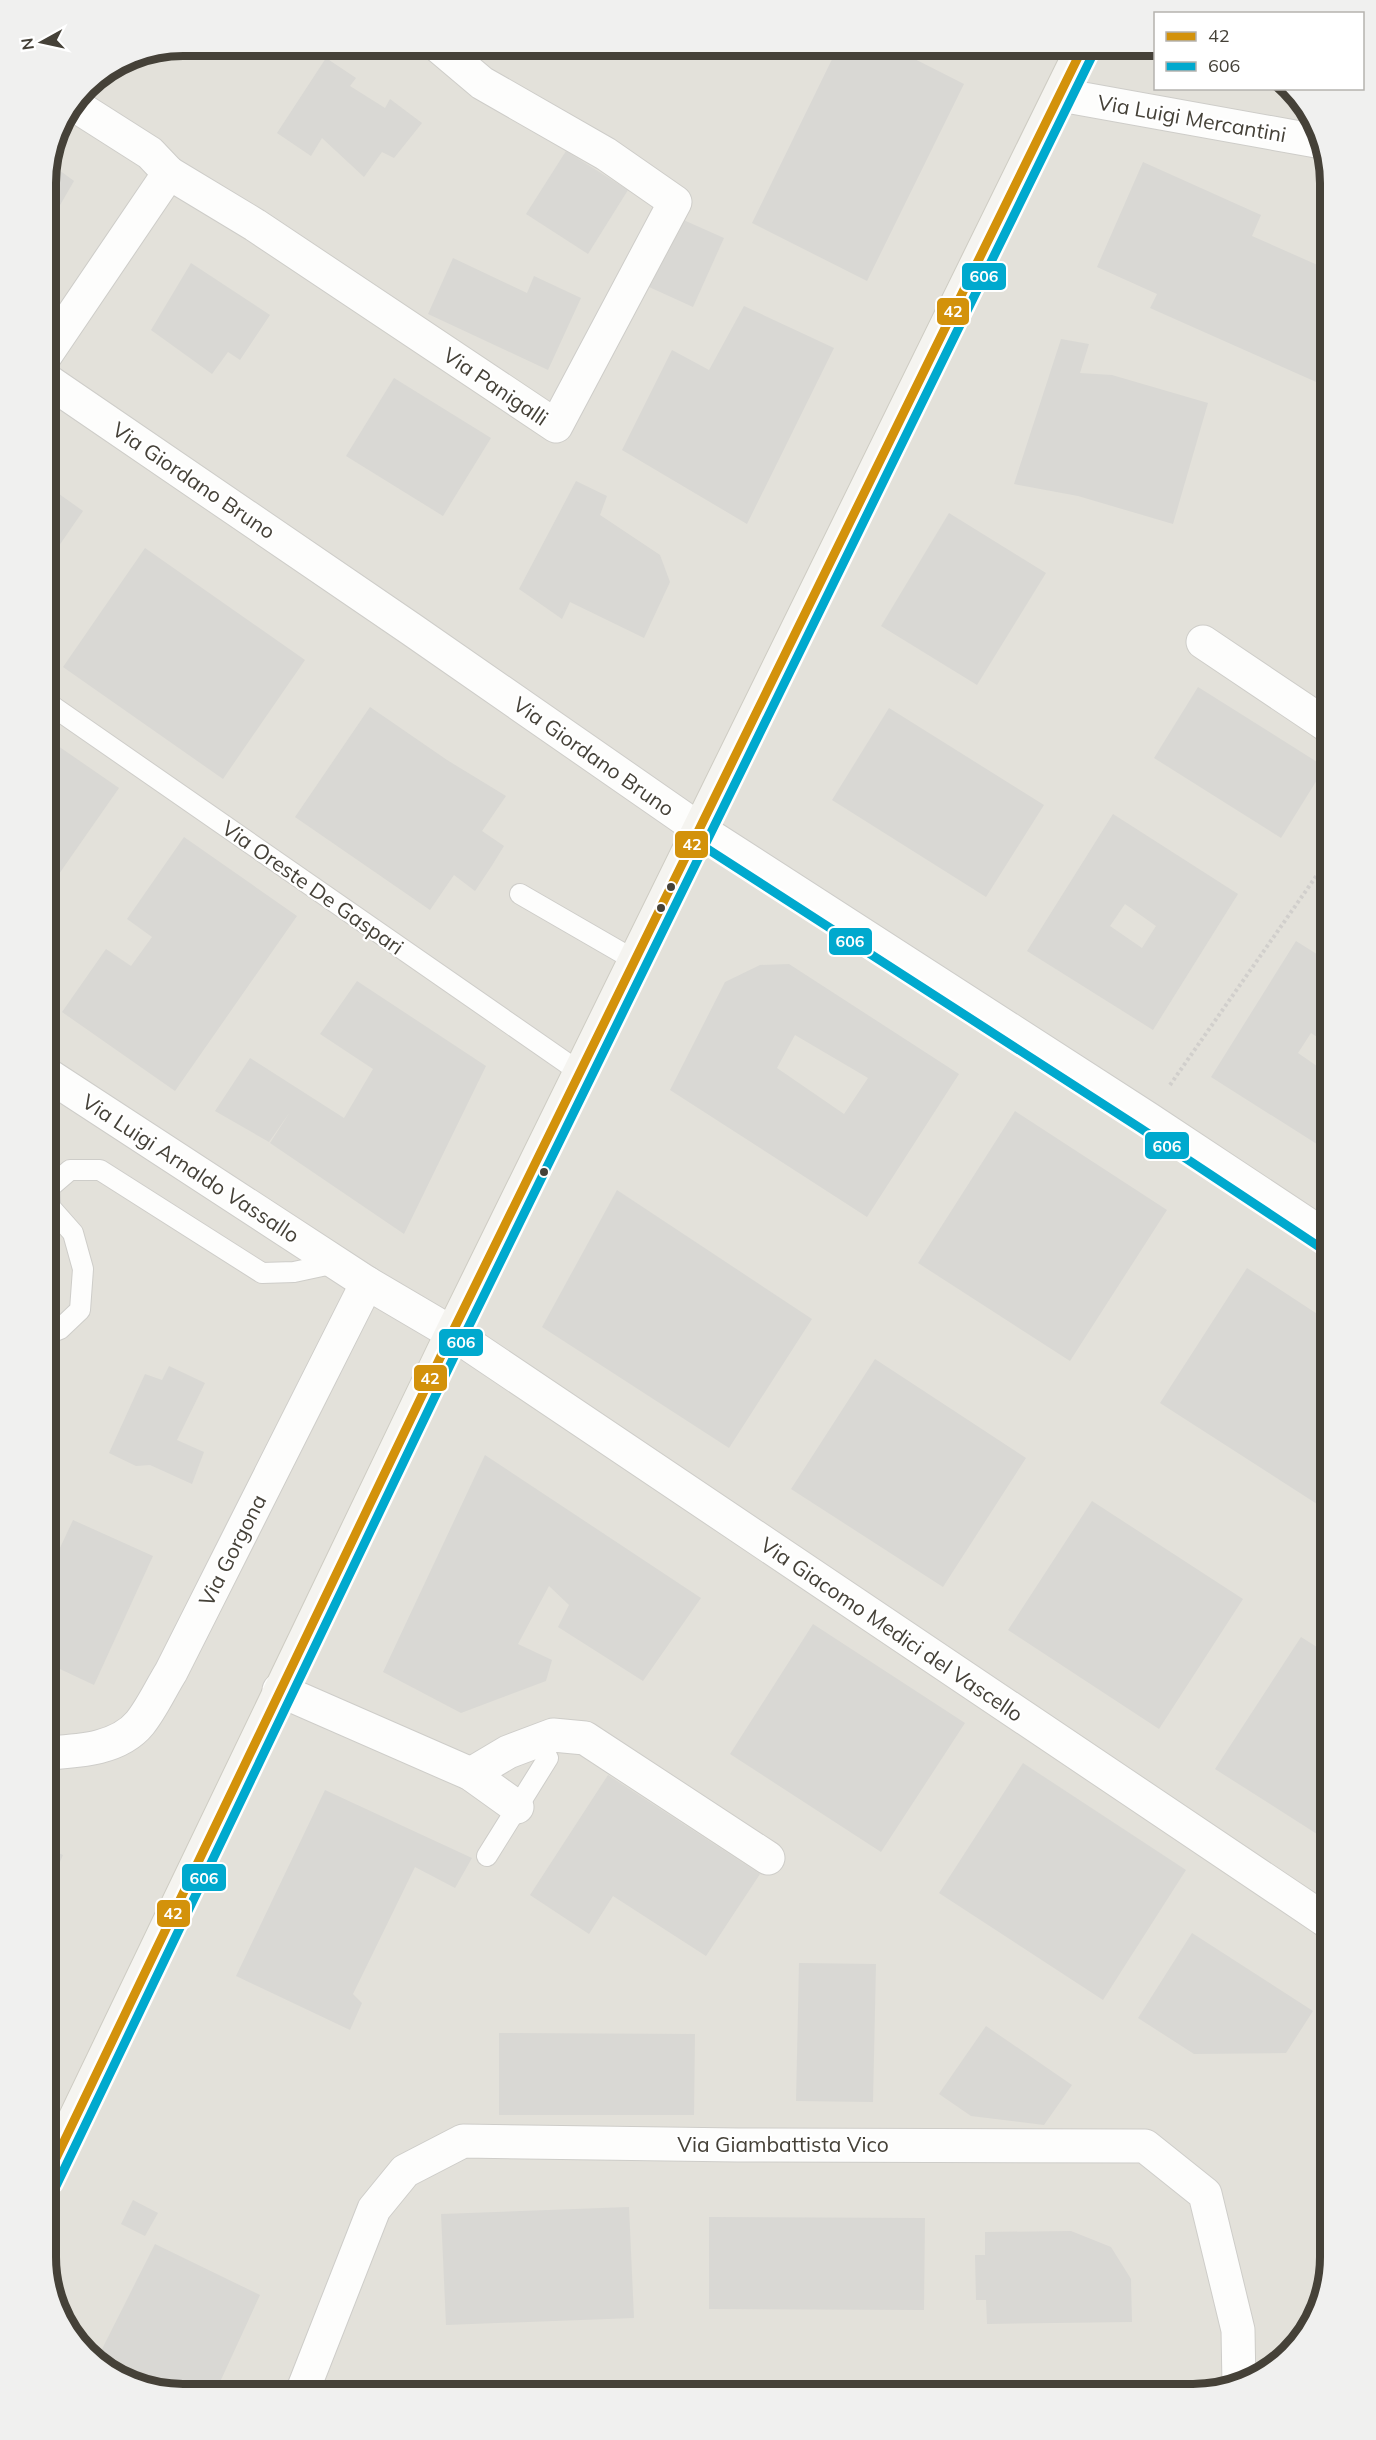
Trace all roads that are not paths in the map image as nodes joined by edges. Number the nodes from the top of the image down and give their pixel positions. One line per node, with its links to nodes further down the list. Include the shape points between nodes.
1 (450, 56): 6 (street, Via Panigalli, via 482,83 606,154 675,202 556,426 356,291)
2 (1079, 56): 3 (street)
3 (1062, 95): 5 (street, Via Luigi Mercantini); 12 (street)
4 (80, 108): 6 (street, via 150,153)
5 (1314, 141)
6 (169, 173): 7 (street)
7 (56, 340)
8 (56, 387): 12 (street, Via Giordano Bruno)
9 (1203, 642): 11 (street)
10 (56, 709): 15 (lane, Via Oreste De Gaspari)
11 (1320, 721)
12 (699, 829): 14 (street); 19 (street, Via Giordano Bruno)
13 (520, 894): 14 (lane)
14 (636, 961): 15 (street)
15 (581, 1073): 23 (street)
16 (56, 1080): 20 (street, Via Luigi Arnaldo Vassallo)
17 (56, 1182): 20 (lane, Via Luigi Arnaldo Vassallo, via 70,1170 100,1170 262,1273 294,1272)
18 (56, 1214): 22 (lane, Via Luigi Arnaldo Vassallo, via 73,1233 83,1269 80,1310)
19 (1320, 1233)
20 (336, 1263): 21 (street, Via Luigi Arnaldo Vassallo)
21 (367, 1283): 23 (street, Via Luigi Arnaldo Vassallo); 25 (street, Via Gorgona, via 171,1672 139,1724 116,1742)
22 (56, 1331)
23 (452, 1333): 24 (street); 31 (street, Via Giacomo Medici del Vascello)
24 (279, 1690): 27 (street); 32 (street)
25 (56, 1752)
26 (548, 1758): 28 (lane)
27 (471, 1774): 28 (street); 30 (street, via 508,1752 553,1735 585,1738)
28 (517, 1807): 29 (lane)
29 (487, 1856)
30 (768, 1858)
31 (1320, 1917)
32 (56, 2158)
33 (1239, 2376): 34 (street, Via Giambattista Vico, via 1238,2330 1205,2194 1145,2146 463,2141 405,2170 374,2209)
34 (306, 2384)

